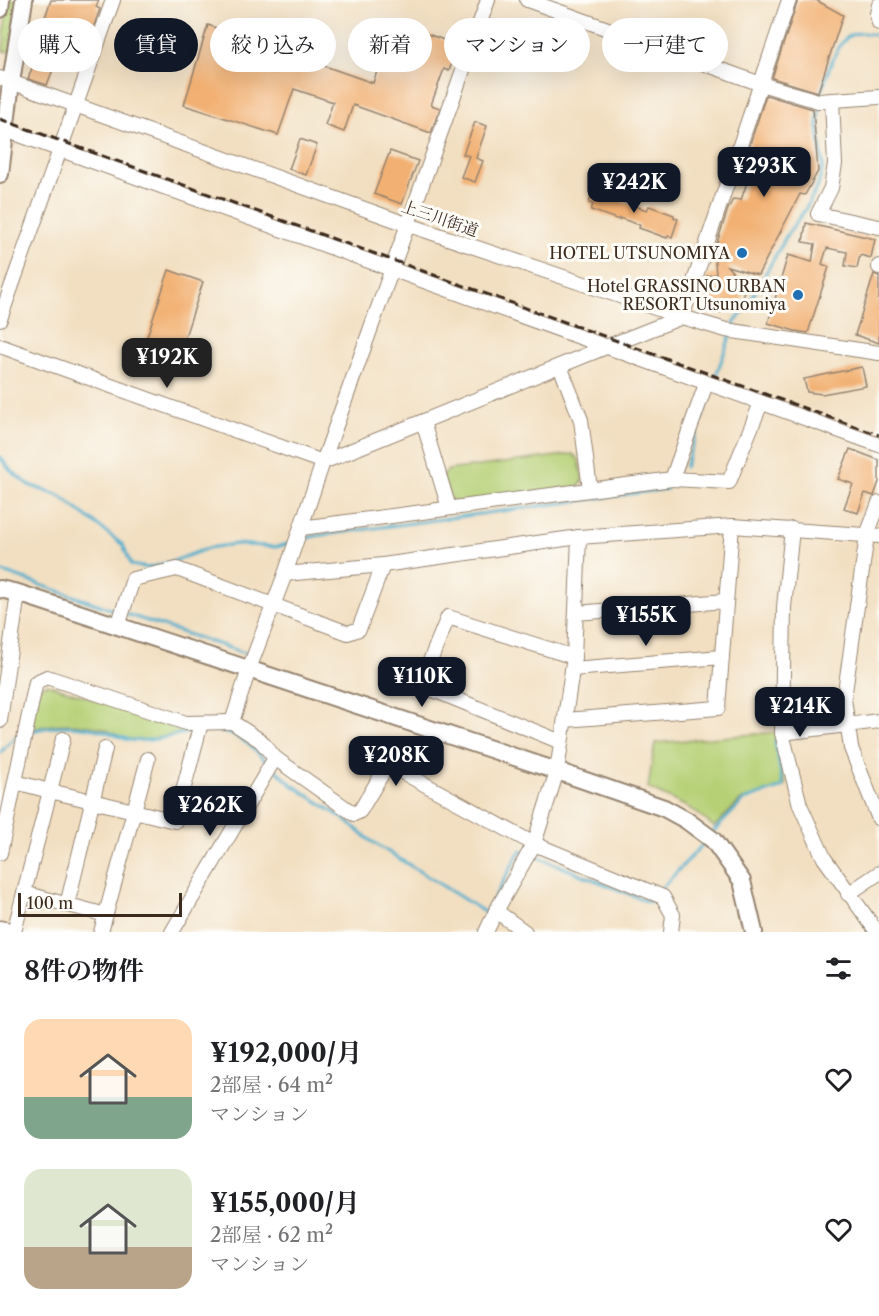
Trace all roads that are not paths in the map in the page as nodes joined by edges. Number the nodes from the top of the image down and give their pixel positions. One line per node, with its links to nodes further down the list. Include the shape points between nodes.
1 (1, 0): 8 (street)
2 (24, 0): 10 (street)
3 (113, 0): 14 (street)
4 (488, 0): 18 (street)
5 (527, 0): 11 (street)
6 (789, 0): 11 (street)
7 (879, 5): 9 (street)
8 (0, 9)
9 (879, 23)
10 (6, 80): 14 (street, 上三川街道); 15 (street)
11 (761, 84): 13 (street, via 818,101); 21 (street)
12 (879, 97): 13 (street)
13 (832, 100): 19 (street, via 835,164 831,188 818,214)
14 (75, 105): 16 (street); 18 (street, 上三川街道)
15 (3, 129): 16 (street); 17 (street)
16 (60, 149): 20 (street); 22 (street)
17 (0, 174)
18 (409, 225): 20 (street); 21 (street, 上三川街道)
19 (879, 227)
20 (393, 270): 24 (street); 31 (street)
21 (682, 317): 24 (street); 25 (street, 上三川街道, via 726,330)
22 (0, 319)
23 (0, 346): 31 (street)
24 (606, 347): 26 (street); 27 (street)
25 (879, 353)
26 (560, 366): 29 (street); 33 (street, via 581,420)
27 (706, 384): 28 (street); 32 (street)
28 (761, 403): 30 (street); 32 (street, via 729,482)
29 (423, 422): 31 (street); 35 (street)
30 (879, 445)
31 (323, 462): 37 (street)
32 (672, 479): 33 (street)
33 (590, 489): 35 (street)
34 (879, 503): 39 (street)
35 (449, 508): 37 (street)
36 (732, 526): 38 (street); 40 (street); 45 (street)
37 (301, 528): 42 (street)
38 (792, 529): 39 (street); 58 (street, via 784,607)
39 (873, 536): 57 (street, via 844,699)
40 (579, 537): 41 (street); 47 (street)
41 (383, 565): 42 (street); 46 (street, via 359,629 348,633)
42 (285, 574): 46 (street)
43 (0, 589): 44 (street)
44 (18, 593): 48 (street); 53 (street)
45 (726, 601): 47 (street); 49 (street)
46 (273, 605): 48 (street, via 177,569 133,579); 51 (street)
47 (576, 613): 50 (street)
48 (118, 626): 51 (street)
49 (722, 657): 50 (street); 52 (street, via 718,708)
50 (573, 663): 52 (street); 60 (street, via 448,617 424,676 431,689)
51 (249, 669): 55 (street); 64 (street)
52 (566, 720): 60 (street)
53 (0, 721)
54 (879, 721): 57 (street)
55 (232, 722): 56 (street); 62 (street, via 261,741)
56 (201, 723): 65 (street, via 186,723 47,677 36,682); 68 (street, via 175,821)
57 (848, 725): 58 (street); 69 (street, via 851,747)
58 (782, 733): 74 (street, via 800,806 824,858)
59 (63, 739): 66 (street)
60 (561, 742): 64 (street)
61 (105, 748): 67 (street)
62 (275, 758): 70 (street, via 354,814 360,811 385,770 393,767); 81 (street)
63 (148, 759): 68 (street)
64 (557, 771): 70 (street); 85 (street, via 664,808 713,840 742,881)
65 (15, 782): 66 (street); 71 (street)
66 (50, 791): 67 (street); 73 (street)
67 (92, 801): 68 (street); 75 (street)
68 (134, 811): 77 (street)
69 (879, 819)
70 (534, 844): 76 (street); 84 (street, via 663,897 673,915)
71 (0, 853)
72 (879, 873): 74 (street)
73 (24, 893): 75 (street); 79 (street)
74 (848, 894): 86 (street)
75 (68, 905): 77 (street)
76 (496, 911): 82 (street); 83 (street)
77 (106, 915): 80 (street)
78 (0, 930): 79 (main road)
79 (10, 932)
80 (101, 932)
81 (172, 932)
82 (486, 932)
83 (525, 932)
84 (671, 932)
85 (753, 932)
86 (877, 932)

